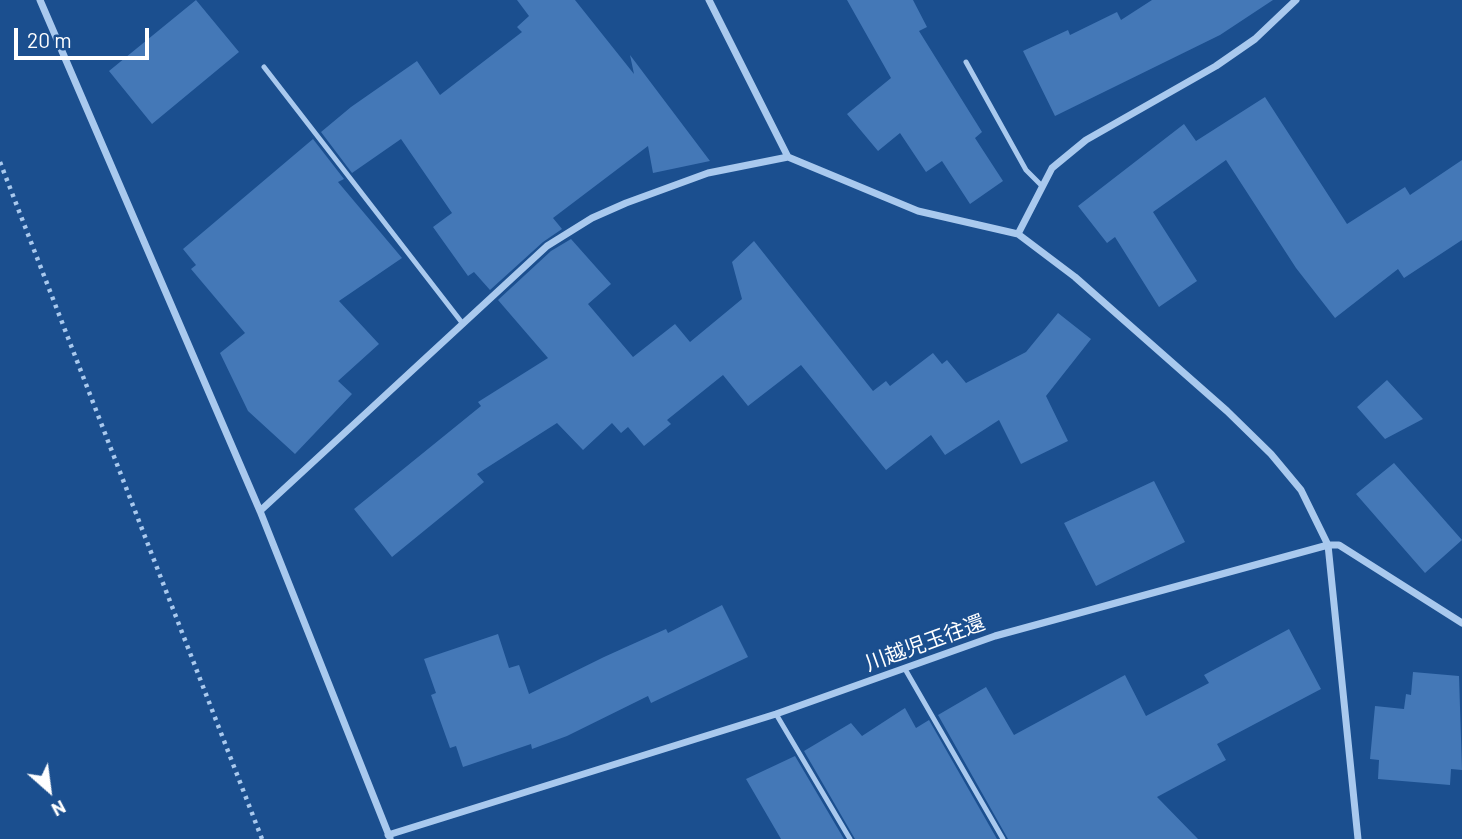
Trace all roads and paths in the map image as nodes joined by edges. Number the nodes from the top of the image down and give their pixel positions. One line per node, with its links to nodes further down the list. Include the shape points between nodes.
1 (40, 0): 11 (street)
2 (709, 0): 6 (street)
3 (1296, 0): 8 (street, via 1255,39 1216,66 1086,140 1052,168)
4 (966, 62): 8 (lane, via 1026,170)
5 (264, 67): 10 (lane)
6 (788, 157): 9 (street, via 918,211); 10 (street, via 708,173 592,218 547,246)
7 (0, 162): 17 (path)
8 (1041, 185): 9 (street)
9 (1018, 234): 12 (street, via 1104,302 1271,454 1301,490)
10 (463, 324): 11 (street)
11 (260, 511): 16 (street)
12 (1328, 545): 13 (street, via 1339,545); 14 (street, 川越児玉往還, via 995,636); 20 (street)
13 (1462, 623)
14 (905, 669): 15 (street, 川越児玉往還); 19 (lane)
15 (776, 714): 16 (street, 川越児玉往還); 18 (lane)
16 (389, 837)
17 (262, 839)
18 (850, 839)
19 (1003, 839)
20 (1358, 839)

